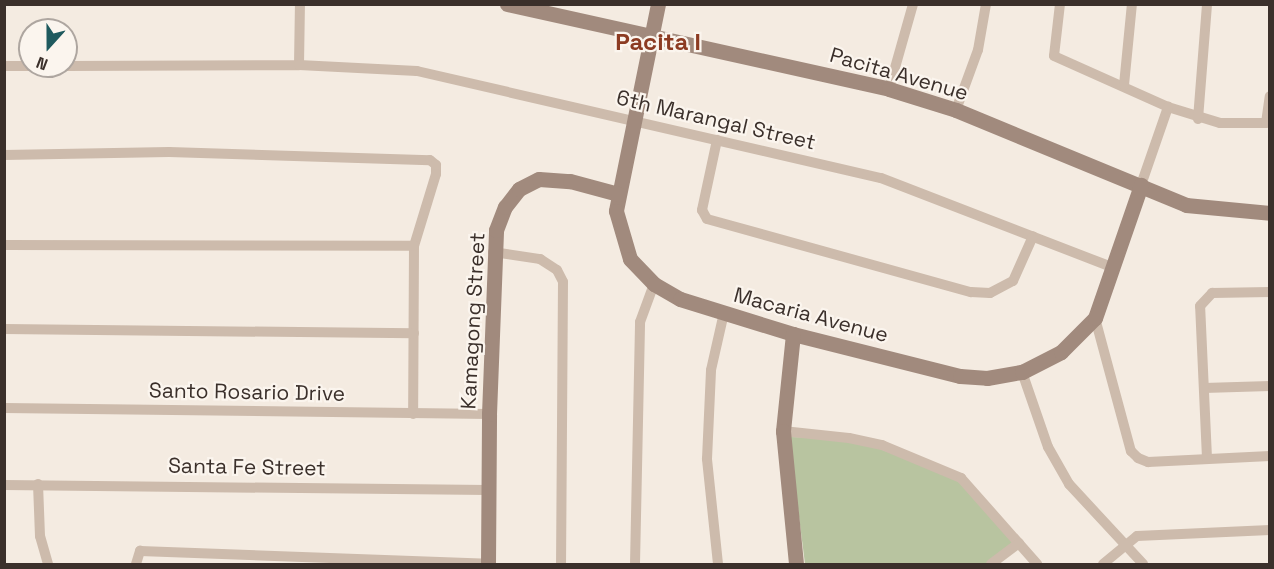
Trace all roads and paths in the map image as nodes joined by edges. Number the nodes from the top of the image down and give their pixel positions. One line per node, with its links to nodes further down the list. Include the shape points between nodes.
1 (300, 4): 10 (street)
2 (507, 4): 9 (street, Pacita Avenue)
3 (658, 4): 9 (street, Macaria Avenue)
4 (913, 4): 13 (street)
5 (986, 4): 16 (street, via 978,50)
6 (1059, 4): 12 (street, via 1054,56)
7 (1132, 4): 12 (street)
8 (1207, 4): 17 (street)
9 (652, 36): 13 (street, Pacita Avenue); 18 (street, Macaria Avenue)
10 (299, 65): 11 (street, 6th Marangal Street); 18 (street, 6th Marangal Street, via 417,71)
11 (78, 66)
12 (1124, 85): 15 (street)
13 (889, 89): 16 (street, Pacita Avenue)
14 (1269, 96): 17 (street, via 1266,123)
15 (1168, 107): 17 (street); 21 (street)
16 (956, 110): 21 (street, Pacita Avenue)
17 (1198, 119)
18 (633, 121): 19 (street, 6th Marangal Street); 22 (street, Macaria Avenue)
19 (717, 140): 24 (street, 6th Marangal Street, via 881,178); 24 (street, via 702,210 707,219 971,292 990,293 1014,281)
20 (4, 155): 26 (street, via 169,152 420,157 436,165)
21 (1142, 185): 23 (street, Pacita Avenue, via 1186,205); 28 (street, Macaria Avenue)
22 (618, 194): 27 (street, Kamagong Street, via 538,179 519,189 505,207); 29 (street, Macaria Avenue, via 620,230 630,259)
23 (1269, 213)
24 (1033, 236): 28 (street, 6th Marangal Street)
25 (4, 246): 26 (street)
26 (414, 246): 34 (street)
27 (493, 252): 41 (street, Kamagong Street); 54 (street, via 540,259 557,270 563,282)
28 (1112, 267): 32 (street, Macaria Avenue)
29 (654, 284): 31 (street, Macaria Avenue, via 680,299); 55 (street, via 640,322)
30 (1269, 292): 38 (street, via 1212,293 1200,306)
31 (724, 314): 35 (street, Macaria Avenue); 56 (street, via 711,370 707,459)
32 (1095, 318): 36 (street, Macaria Avenue, via 1061,352); 44 (street, via 1131,451 1148,462)
33 (4, 328): 34 (street)
34 (414, 333): 40 (street)
35 (794, 334): 36 (street, Macaria Avenue, via 960,376 987,378); 42 (street)
36 (1022, 372): 50 (street, via 1048,447 1069,484)
37 (1269, 386): 38 (street)
38 (1204, 388): 44 (street)
39 (4, 408): 40 (street, Santo Rosario Drive)
40 (413, 414): 41 (street, Santo Rosario Drive)
41 (489, 414): 47 (street, Kamagong Street)
42 (783, 431): 49 (street, via 882,445 961,478); 57 (street)
43 (1269, 456): 44 (street)
44 (1208, 458)
45 (38, 484): 46 (street, Santa Fe Street); 47 (street, Santa Fe Street); 51 (street, via 40,536)
46 (4, 485)
47 (488, 490): 53 (street, Kamagong Street)
48 (1269, 530): 50 (street, via 1137,536)
49 (1019, 543): 58 (street); 59 (street)
50 (1125, 543): 60 (street); 61 (street)
51 (48, 564)
52 (136, 564): 53 (street, via 140,551)
53 (488, 564)
54 (561, 564)
55 (635, 564)
56 (718, 564)
57 (796, 564)
58 (992, 564)
59 (1037, 564)
60 (1103, 564)
61 (1143, 564)

